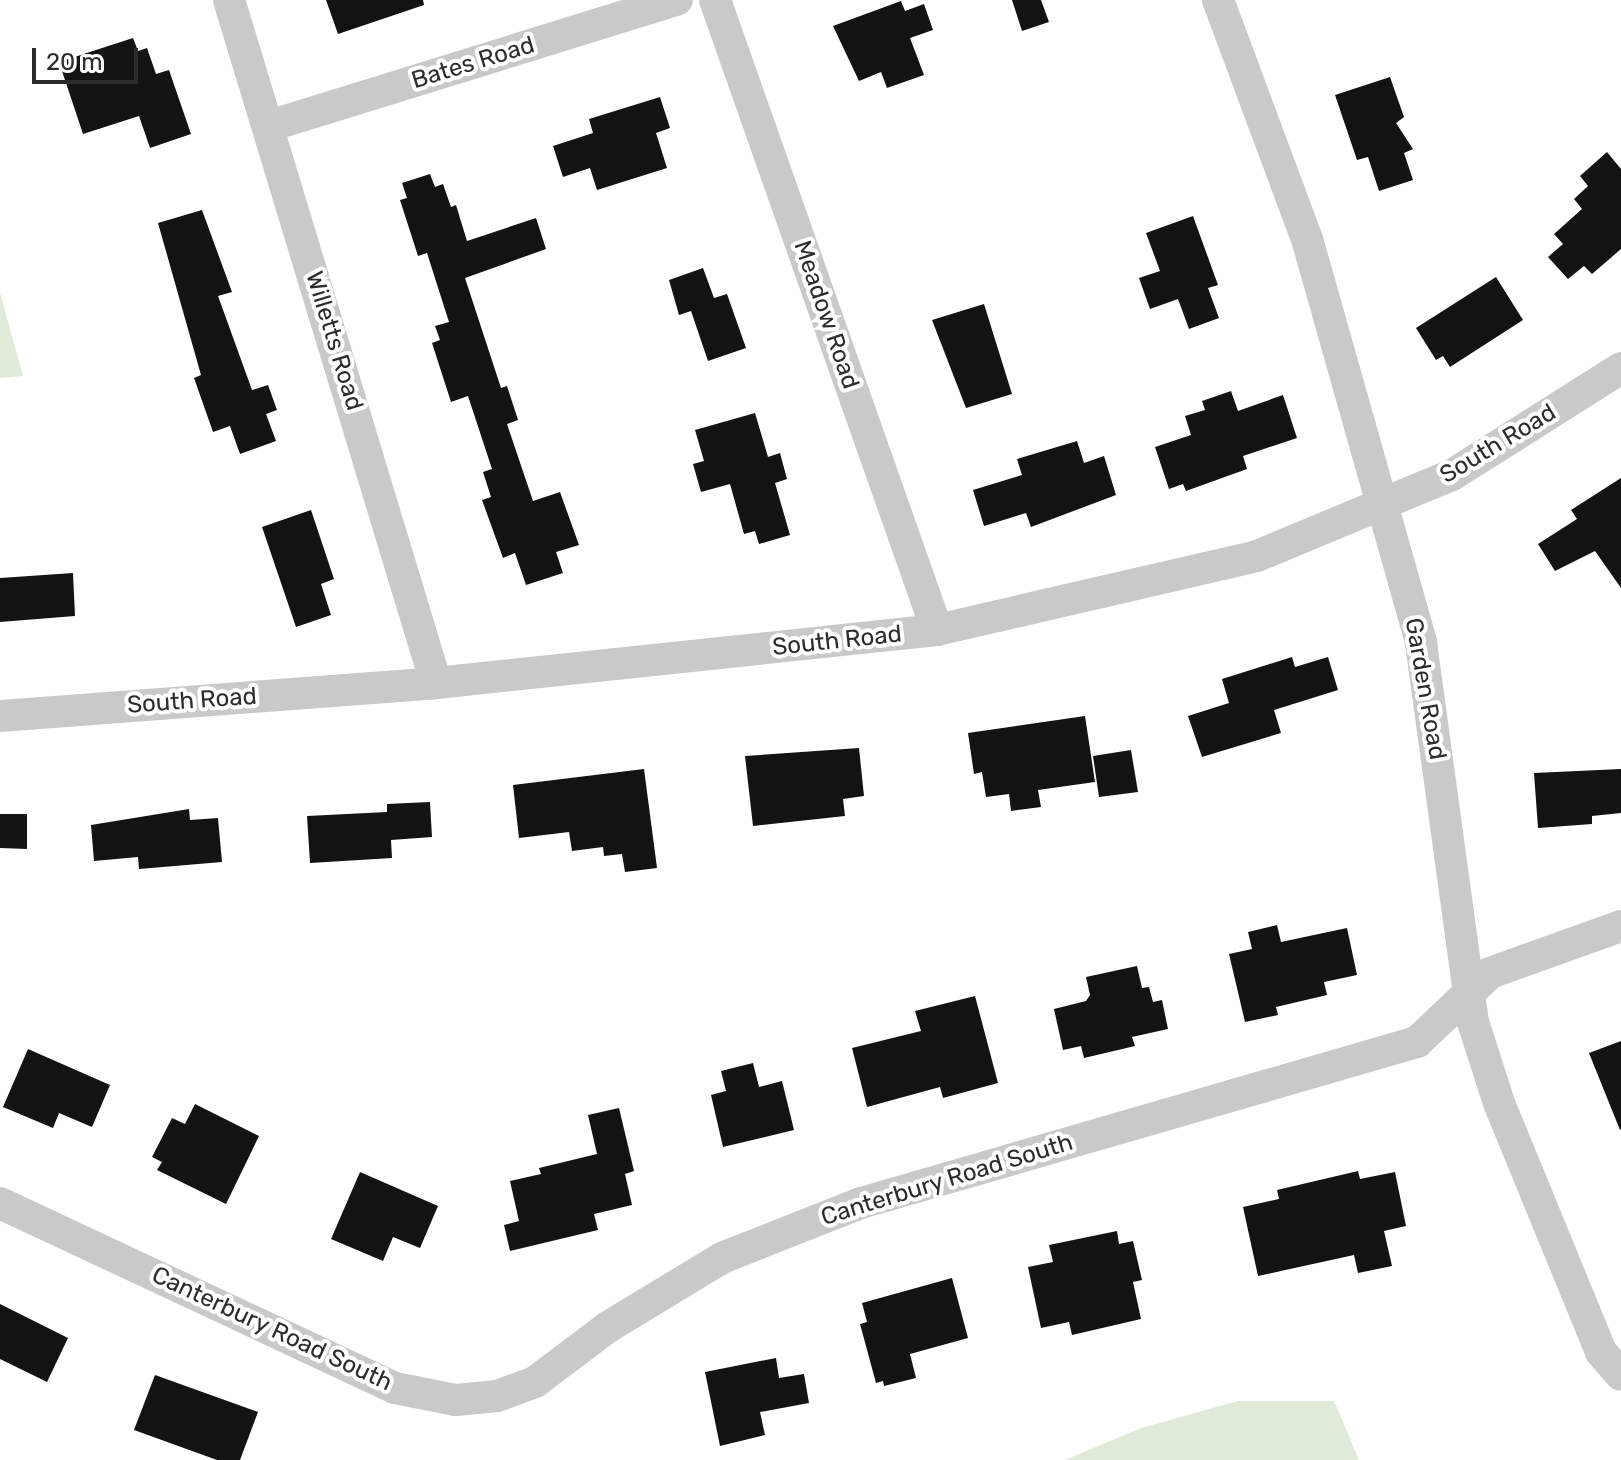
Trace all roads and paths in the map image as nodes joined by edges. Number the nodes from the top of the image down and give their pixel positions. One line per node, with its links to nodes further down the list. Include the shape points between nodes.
1 (229, 0): 5 (street, Willetts Road)
2 (677, 0): 5 (street, Bates Road)
3 (715, 0): 8 (street, Meadow Road)
4 (1218, 0): 7 (street, Garden Road, via 1307,239)
5 (269, 126): 9 (street, Willetts Road)
6 (1621, 368): 7 (street, South Road, via 1452,475)
7 (1382, 504): 8 (street, South Road, via 1257,556); 12 (street, Garden Road, via 1421,643)
8 (937, 630): 9 (street, South Road)
9 (436, 683): 10 (street, South Road)
10 (0, 716)
11 (1621, 926): 12 (street, Canterbury Road South, via 1490,973)
12 (1469, 989): 13 (street, Canterbury Road South, via 1417,1042 861,1203 722,1258 608,1327 535,1382 497,1396 456,1400 395,1388); 14 (street, Garden Road, via 1499,1103 1601,1352)
13 (0, 1203)
14 (1621, 1375)

